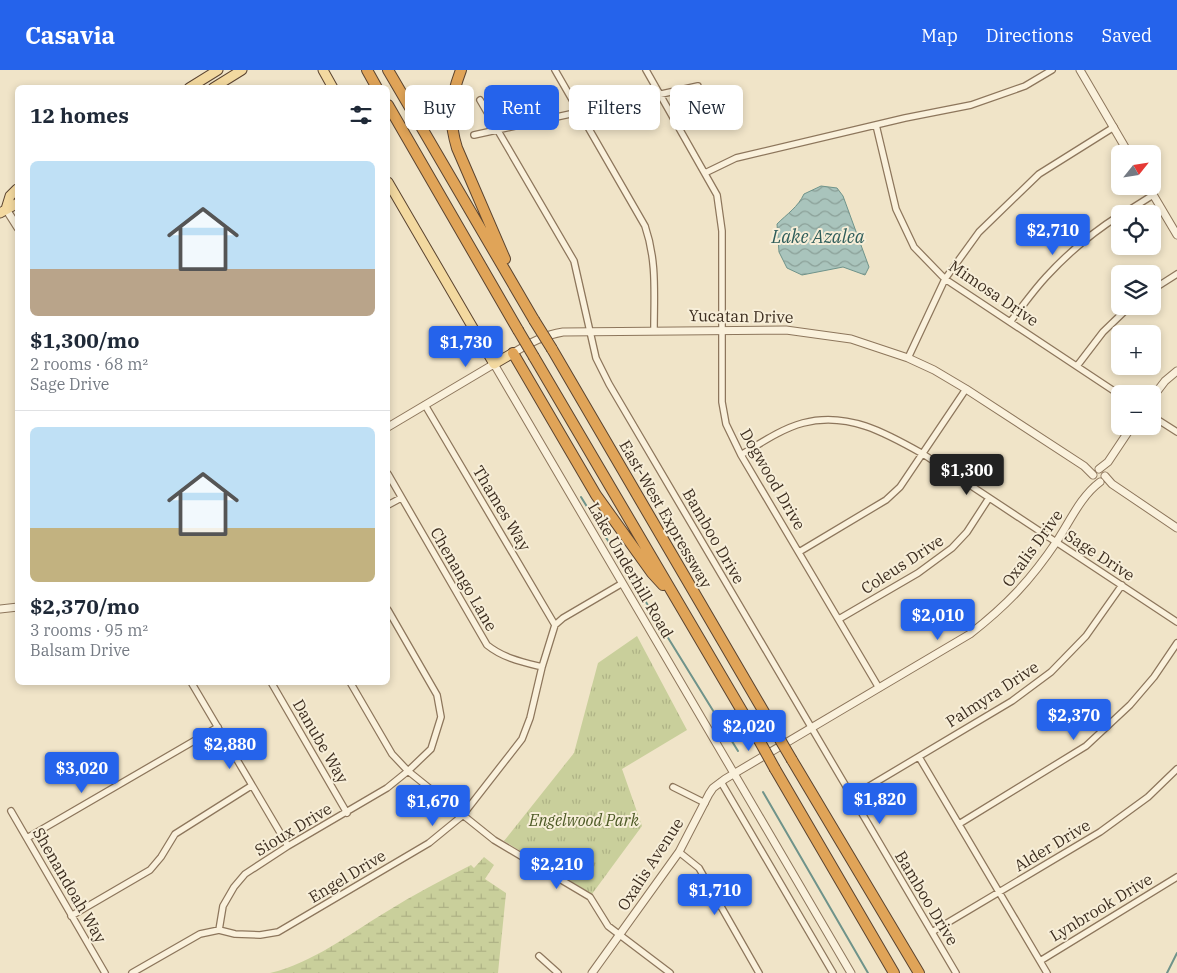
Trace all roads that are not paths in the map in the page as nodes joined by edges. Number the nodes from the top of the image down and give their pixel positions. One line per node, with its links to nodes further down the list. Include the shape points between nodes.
1 (218, 70): 11 (main road)
2 (242, 70): 12 (main road)
3 (323, 70): 13 (main road)
4 (367, 70): 14 (highway)
5 (388, 70): 43 (highway, East-West Expressway)
6 (461, 70): 43 (highway, via 452,97 451,112 457,148)
7 (555, 70): 17 (street)
8 (646, 70): 15 (street, Dogwood Drive)
9 (1052, 70): 22 (street, via 1025,86 972,105)
10 (1080, 70): 23 (street)
11 (194, 85)
12 (218, 85)
13 (331, 85)
14 (375, 85)
15 (655, 85)
16 (670, 92): 18 (street)
17 (569, 94)
18 (660, 94): 28 (street, Dogwood Drive)
19 (480, 100): 20 (street, Bamboo Drive)
20 (484, 107)
21 (390, 108): 74 (highway, East-West Expressway, bridge)
22 (876, 125): 28 (street, via 736,158); 41 (street, Mimosa Drive, via 896,209 914,247)
23 (1114, 127): 27 (street); 41 (street, via 1039,174 979,232)
24 (497, 130): 26 (street); 48 (street, Bamboo Drive, via 574,261)
25 (590, 130): 47 (street, via 645,226 651,243 655,267)
26 (474, 135)
27 (1124, 145)
28 (705, 172): 46 (street, Dogwood Drive, via 717,195 722,231)
29 (390, 185): 51 (main road, Lake Underhill Road)
30 (15, 190): 33 (main road)
31 (15, 191): 36 (main road)
32 (1153, 195): 35 (street); 39 (street)
33 (1, 198): 36 (main road)
34 (15, 204): 36 (main road)
35 (1137, 205)
36 (2, 211): 38 (street)
37 (1111, 221): 45 (street, via 1076,247 1045,278)
38 (15, 225)
39 (1177, 235)
40 (1177, 274): 42 (street)
41 (945, 279): 45 (street, Mimosa Drive); 50 (street)
42 (1161, 284)
43 (527, 307): 122 (highway, East-West Expressway, bridge)
44 (1121, 315): 52 (street)
45 (1010, 322): 52 (street, Mimosa Drive)
46 (722, 329): 47 (street, Yucatan Drive); 50 (street, Yucatan Drive, via 786,330 852,339); 63 (street, Dogwood Drive, via 722,402 726,424)
47 (654, 330): 48 (street, Yucatan Drive)
48 (589, 331): 49 (street, Yucatan Drive, via 548,335); 88 (street, Bamboo Drive, via 596,358 609,384)
49 (513, 353): 51 (main road, Yucatan Drive); 74 (highway, via 596,495 652,573)
50 (908, 358): 56 (street, Yucatan Drive)
51 (494, 364): 57 (street, Yucatan Drive); 72 (street, Lake Underhill Road)
52 (1077, 366): 55 (street, Mimosa Drive)
53 (1177, 371): 54 (street)
54 (1161, 386)
55 (1111, 388)
56 (966, 389): 62 (street); 64 (street, Yucatan Drive)
57 (425, 405): 59 (street, Yucatan Drive); 80 (street, Thames Way)
58 (1161, 422): 60 (street)
59 (390, 426)
60 (1177, 432)
61 (1126, 435): 64 (street, Oxalis Drive)
62 (923, 454): 63 (street, Sage Drive, via 889,434 834,419 804,423 780,432); 67 (street, Sage Drive); 71 (street, via 900,487 886,500)
63 (742, 455): 71 (street, Dogwood Drive)
64 (1099, 475): 69 (street, Yucatan Drive); 70 (street, Oxalis Drive)
65 (390, 478): 66 (street, Chenango Lane)
66 (401, 498): 68 (street); 82 (street, Chenango Lane, via 487,645 496,653)
67 (990, 498): 70 (street, Sage Drive); 78 (street, Coleus Drive, via 947,552)
68 (390, 505)
69 (1177, 528)
70 (1056, 542): 73 (street, Sage Drive); 86 (street, Oxalis Drive, via 1024,586 999,612 970,634)
71 (799, 552): 78 (street, Dogwood Drive)
72 (621, 584): 80 (street); 92 (street, Lake Underhill Road)
73 (1122, 585): 79 (street, Sage Drive); 89 (street, Palmyra Drive, via 1086,636 1050,672 1012,701)
74 (677, 601): 121 (highway, East-West Expressway, bridge)
75 (15, 607): 76 (street)
76 (0, 609)
77 (390, 613): 91 (street, Sioux Drive, via 437,695 441,717 431,749)
78 (839, 620): 86 (street, Dogwood Drive)
79 (1177, 622)
80 (555, 625): 82 (street, Engel Drive)
81 (1177, 643): 101 (street, via 1130,705 1086,746)
82 (542, 667): 100 (street, Engel Drive, via 522,739)
83 (193, 685): 87 (street)
84 (273, 685): 99 (street, Danube Way)
85 (352, 685): 91 (street, via 392,754)
86 (879, 688): 88 (street, Oxalis Drive)
87 (218, 727): 94 (street); 102 (street)
88 (811, 728): 92 (street, Oxalis Drive); 96 (street, Bamboo Drive)
89 (919, 757): 96 (street, Palmyra Drive); 101 (street)
90 (1177, 768): 106 (street, Alder Drive, via 1148,797 1100,832)
91 (408, 772): 99 (street, Sioux Drive); 100 (street)
92 (734, 774): 93 (street, Oxalis Avenue); 120 (street, Lake Underhill Road)
93 (721, 782): 97 (street, Oxalis Avenue, via 713,788); 119 (street)
94 (251, 786): 103 (street); 107 (street, via 175,834 150,870)
95 (673, 786): 97 (street)
96 (850, 796): 109 (street, Bamboo Drive)
97 (705, 803): 104 (street, Oxalis Avenue)
98 (11, 810): 102 (street, Shenandoah Way)
99 (347, 813): 103 (street, Sioux Drive)
100 (462, 816): 108 (street, Engel Drive, via 429,843 278,932 260,935); 110 (street, via 494,840 590,897 608,926)
101 (959, 824): 106 (street)
102 (27, 838): 107 (street, Shenandoah Way)
103 (288, 846): 108 (street, Sioux Drive, via 245,874 234,887 223,906)
104 (679, 852): 110 (street, Oxalis Avenue); 118 (street, via 699,868)
105 (1177, 876): 112 (street, Lynbrook Drive)
106 (1000, 892): 109 (street, Alder Drive); 112 (street)
107 (71, 916): 113 (street, Shenandoah Way)
108 (218, 930): 114 (street, Engel Drive, via 200,934)
109 (932, 932): 123 (street, Bamboo Drive)
110 (619, 935): 116 (street, Oxalis Avenue); 117 (street)
111 (539, 956): 115 (street)
112 (1040, 960): 124 (street)
113 (105, 973)
114 (132, 973)
115 (558, 973)
116 (592, 973)
117 (670, 973)
118 (760, 973)
119 (833, 973)
120 (851, 973)
121 (894, 973)
122 (919, 973)
123 (956, 973)
124 (1047, 973)

